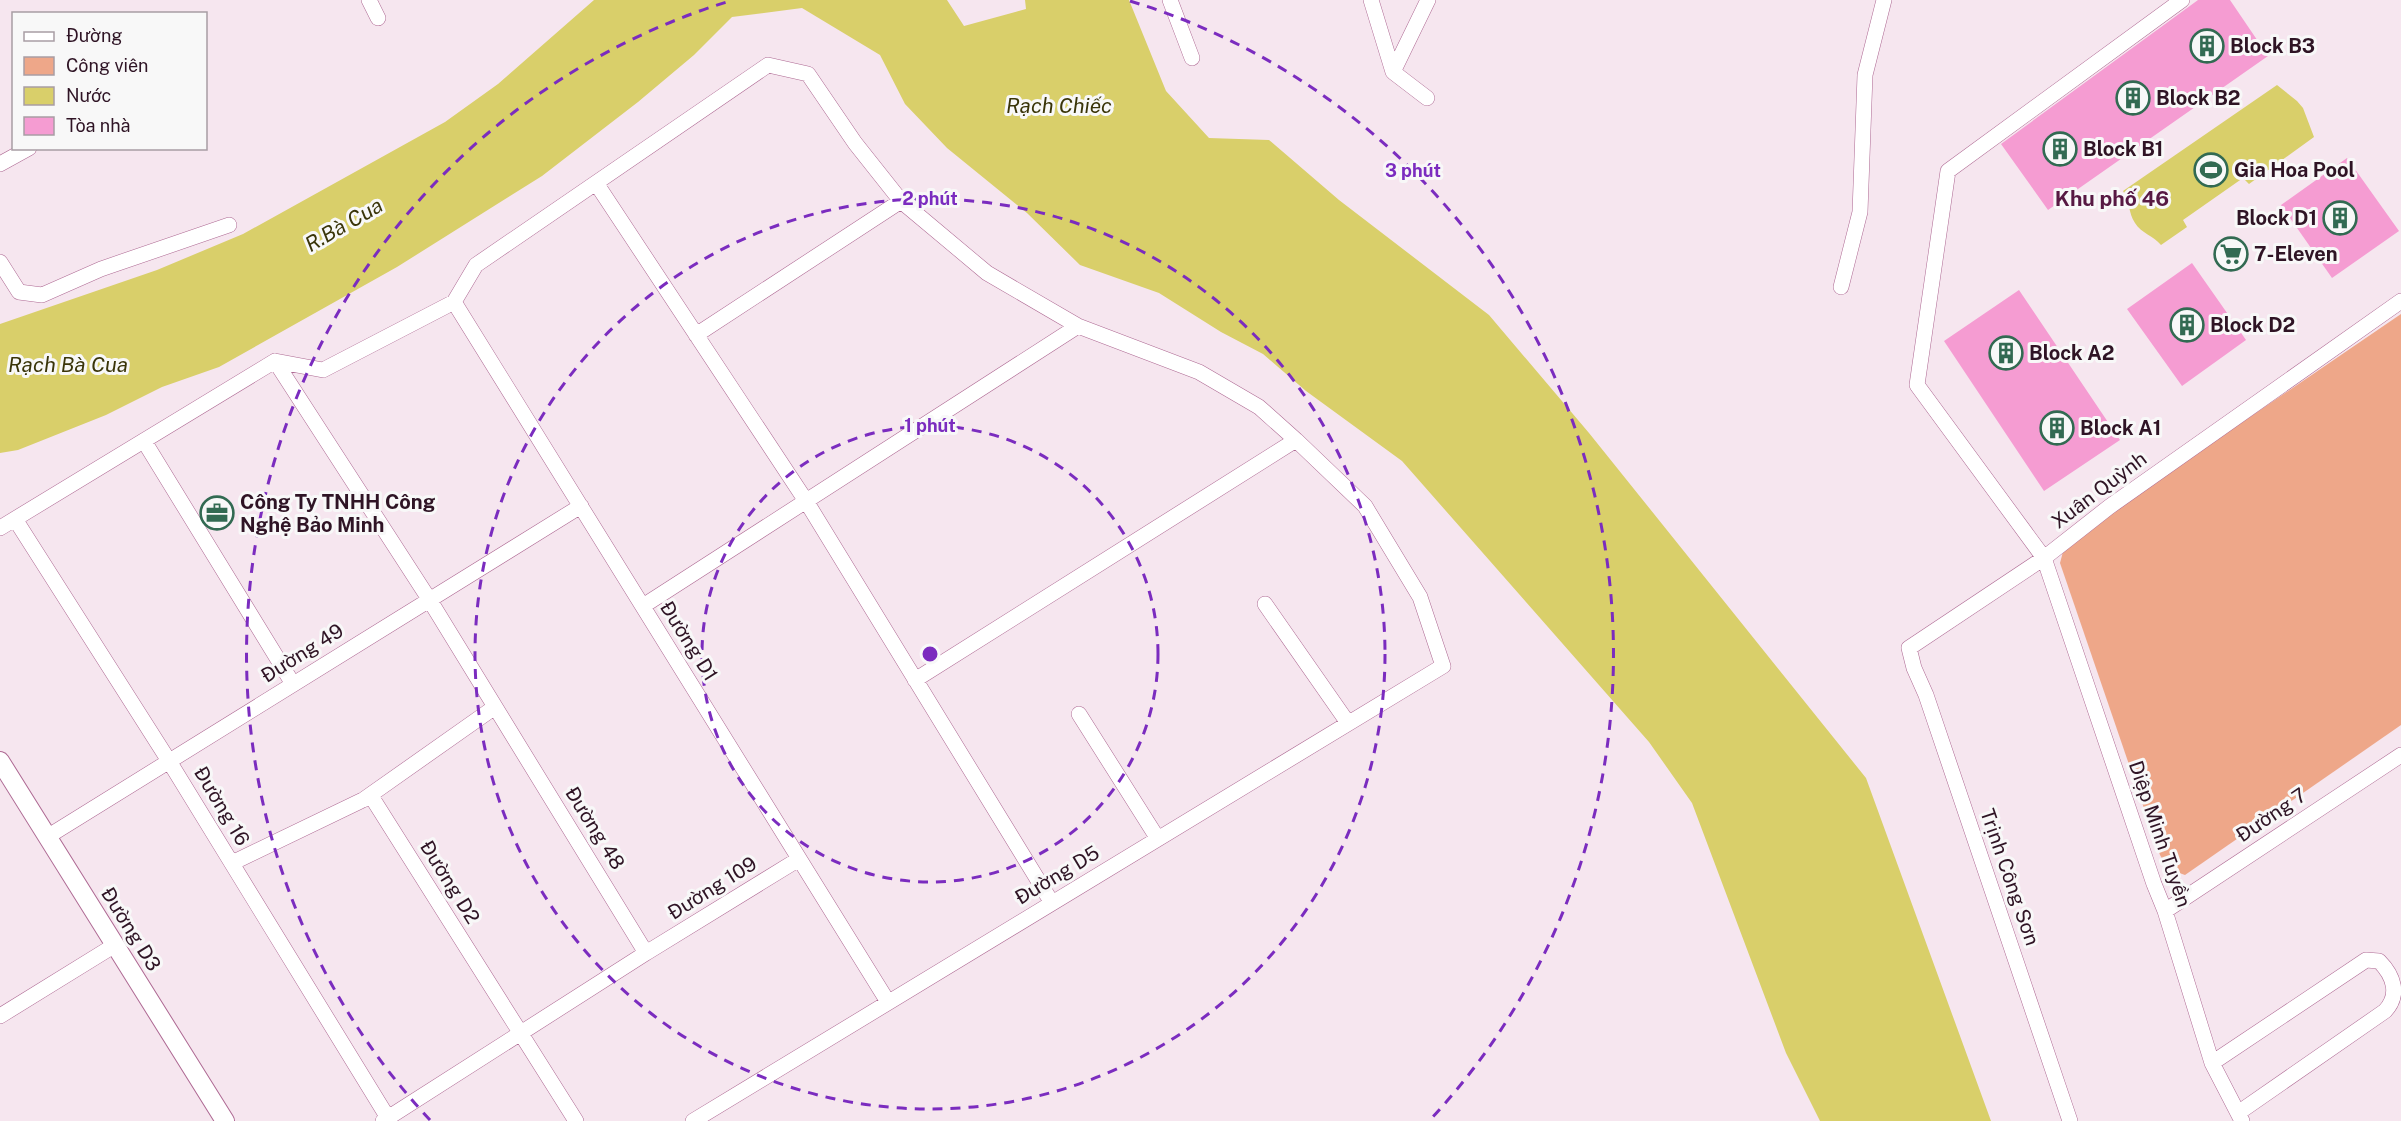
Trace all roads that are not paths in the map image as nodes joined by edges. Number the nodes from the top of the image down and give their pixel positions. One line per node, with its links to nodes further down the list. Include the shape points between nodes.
1 (369, 0): 7 (street)
2 (1170, 0): 8 (street)
3 (1371, 0): 9 (street)
4 (1428, 0): 9 (street)
5 (1884, 0): 17 (street, via 1865,75 1860,212)
6 (2182, 0): 29 (street, Diệp Minh Tuyền, via 1948,171 1917,385)
7 (378, 18)
8 (1192, 58)
9 (1393, 72): 10 (street)
10 (1427, 98)
11 (24, 150): 12 (street)
12 (0, 164)
13 (596, 183): 14 (street, via 768,64 808,74); 18 (street, via 476,265); 21 (street)
14 (901, 201): 20 (street, via 987,273); 21 (street)
15 (230, 225): 16 (street, via 101,269 42,295 19,292)
16 (0, 262)
17 (1841, 287)
18 (454, 302): 22 (street, via 323,370); 26 (street, Đường D1)
19 (2401, 302): 29 (street, Xuân Quỳnh, via 2109,507)
20 (1078, 326): 23 (street, via 1199,372 1259,407); 25 (street)
21 (696, 335): 25 (street)
22 (275, 362): 24 (street); 30 (street, Đường 48)
23 (1296, 440): 34 (street); 38 (street, Đường D5, via 1365,506 1420,597 1443,666)
24 (144, 441): 27 (street); 35 (street)
25 (806, 501): 32 (street); 34 (street)
26 (581, 506): 30 (street, Đường 49); 32 (street, Đường D1)
27 (15, 519): 28 (street); 41 (street, Đường 16)
28 (0, 528)
29 (2044, 558): 33 (street, Xuân Quỳnh); 48 (street, Diệp Minh Tuyền)
30 (429, 599): 35 (street, Đường 49); 36 (street, Đường 48)
31 (1265, 604): 38 (street)
32 (643, 606): 45 (street, Đường D1)
33 (1909, 648): 60 (street, Trịnh Công Sơn)
34 (915, 680): 47 (street)
35 (293, 684): 41 (street, Đường 49)
36 (495, 707): 42 (street); 50 (street, Đường 48)
37 (1079, 714): 44 (street)
38 (1348, 723): 44 (street, Đường D5)
39 (2401, 754): 48 (street, Đường 7)
40 (0, 761): 43 (street, Đường D3)
41 (170, 761): 43 (street, Đường 49); 46 (street, Đường 16)
42 (371, 796): 46 (street); 53 (street, Đường D2)
43 (47, 837): 49 (street, Đường D3)
44 (1158, 839): 47 (street, Đường D5)
45 (799, 859): 50 (street, Đường 109); 51 (street, Đường D1)
46 (232, 863): 56 (street, Đường 16)
47 (1052, 903): 51 (street, Đường D5)
48 (2165, 911): 54 (street, Diệp Minh Tuyền)
49 (115, 945): 52 (street); 57 (street, Đường D3)
50 (646, 953): 53 (street)
51 (888, 1002): 59 (street, Đường D5)
52 (0, 1016)
53 (521, 1035): 56 (street); 58 (street, Đường D2)
54 (2212, 1063): 55 (street, Diệp Minh Tuyền); 55 (street, via 2366,960 2379,961 2385,967 2394,994 2385,1011)
55 (2240, 1117)
56 (386, 1119)
57 (225, 1121)
58 (576, 1121)
59 (693, 1121)
60 (2070, 1121)

